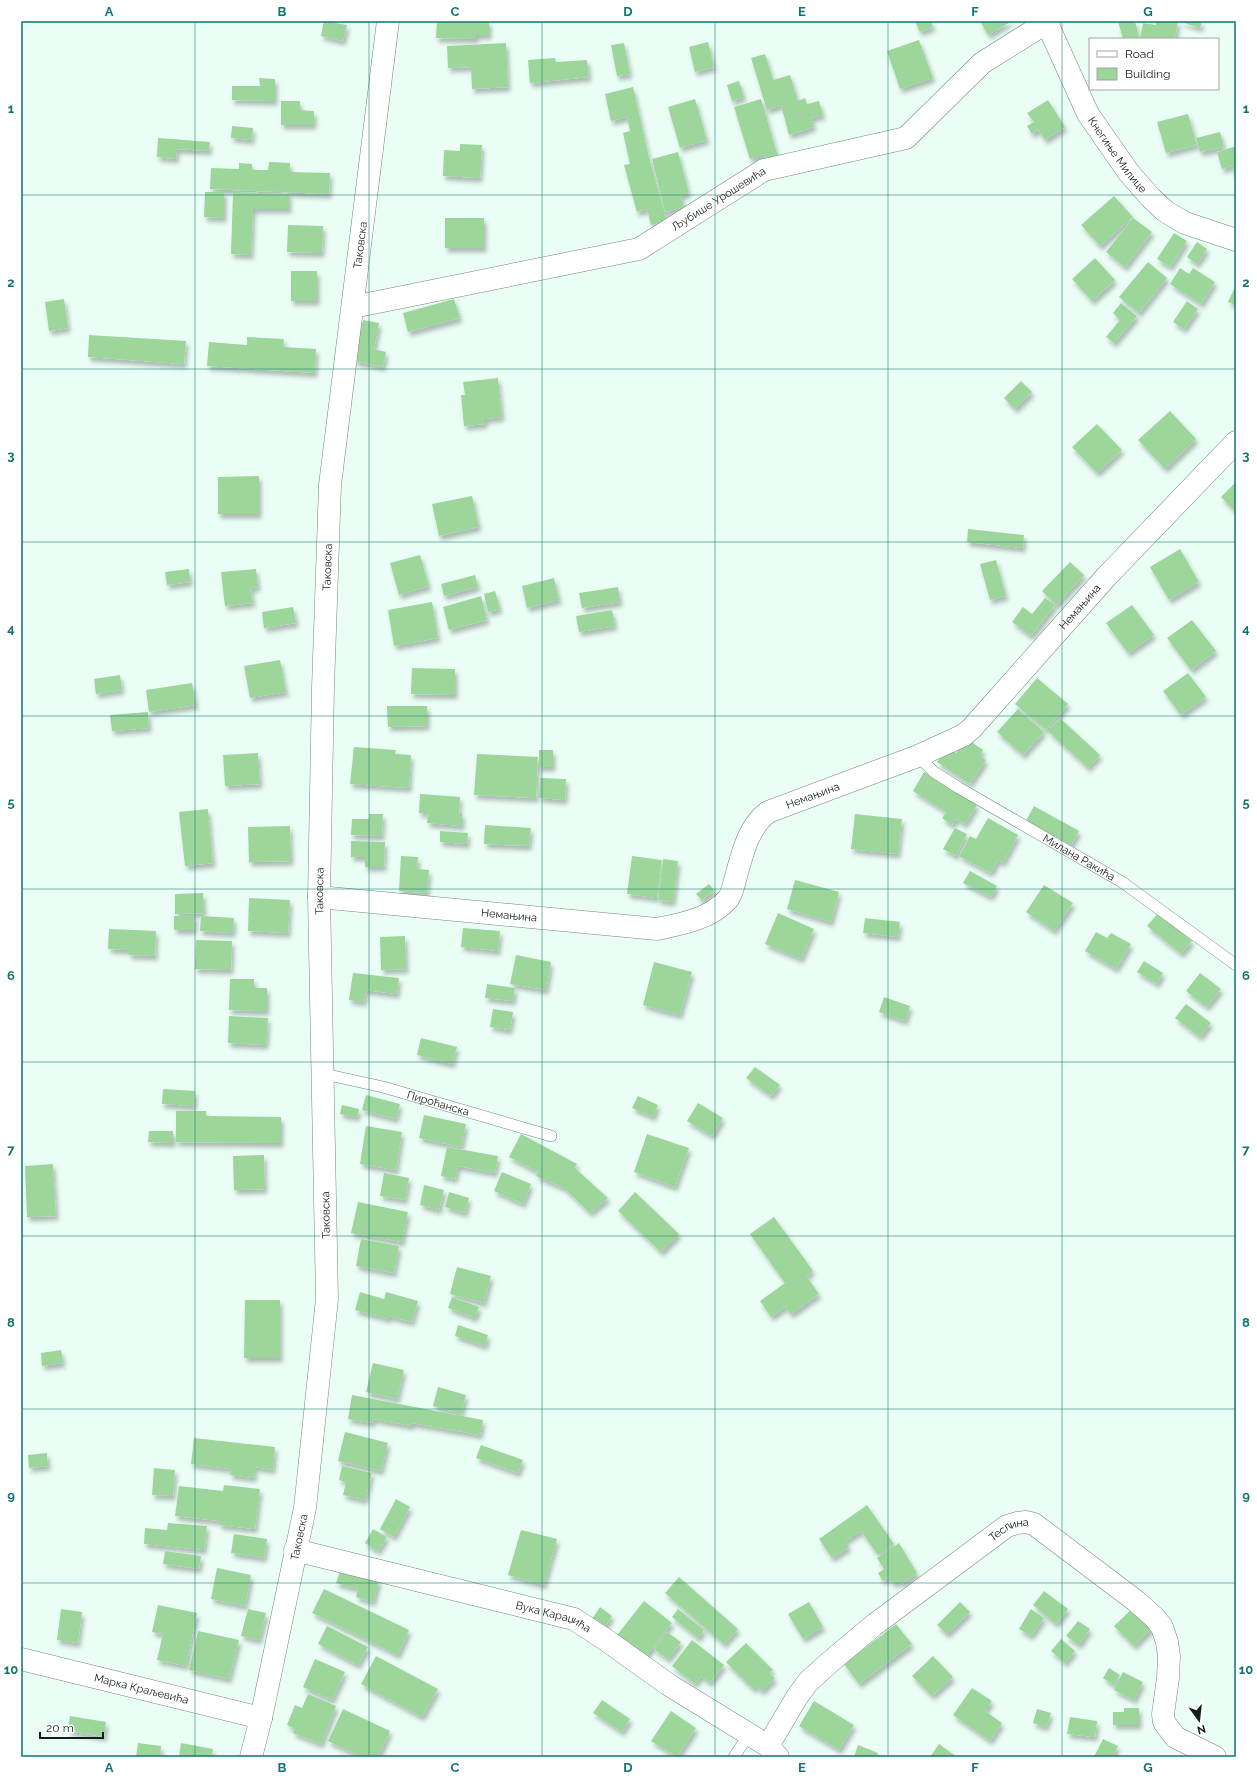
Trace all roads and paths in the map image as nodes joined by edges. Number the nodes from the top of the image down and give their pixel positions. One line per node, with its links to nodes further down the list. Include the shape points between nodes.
1 (388, 21): 4 (street, Таковска)
2 (1048, 22): 3 (street, Кнегиње Милице, via 1088,114 1129,173 1165,211 1184,223); 4 (street, Љубише Урошевића, via 982,63 906,138 764,170 639,249)
3 (1236, 240)
4 (353, 307): 7 (street, Таковска, via 330,485)
5 (1236, 442): 6 (street, Немањина, via 1106,578 972,728 964,735)
6 (918, 756): 7 (street, Немањина, via 768,812 760,818 747,841 728,899 719,908 689,922 657,929); 8 (lane, Милана Ракића, via 934,772 958,788 1122,882)
7 (319, 897): 9 (street, Таковска)
8 (1236, 965)
9 (324, 1074): 10 (lane, Пироћанска, via 383,1086); 11 (street, Таковска, via 327,1299 305,1508)
10 (551, 1136)
11 (295, 1550): 13 (street, Таковска); 14 (street, Вука Караџића, via 574,1619 669,1685)
12 (21, 1659): 13 (street, Марка Краљевића)
13 (261, 1718): 16 (street, Таковска)
14 (749, 1734): 15 (street, Вука Караџића); 17 (lane)
15 (773, 1752): 18 (street, Теслина, via 797,1697 808,1682 830,1662 874,1625 1007,1526 1026,1522 1034,1524 1155,1618 1162,1627 1170,1656 1164,1722 1175,1737)
16 (251, 1757)
17 (734, 1757)
18 (1215, 1757)

